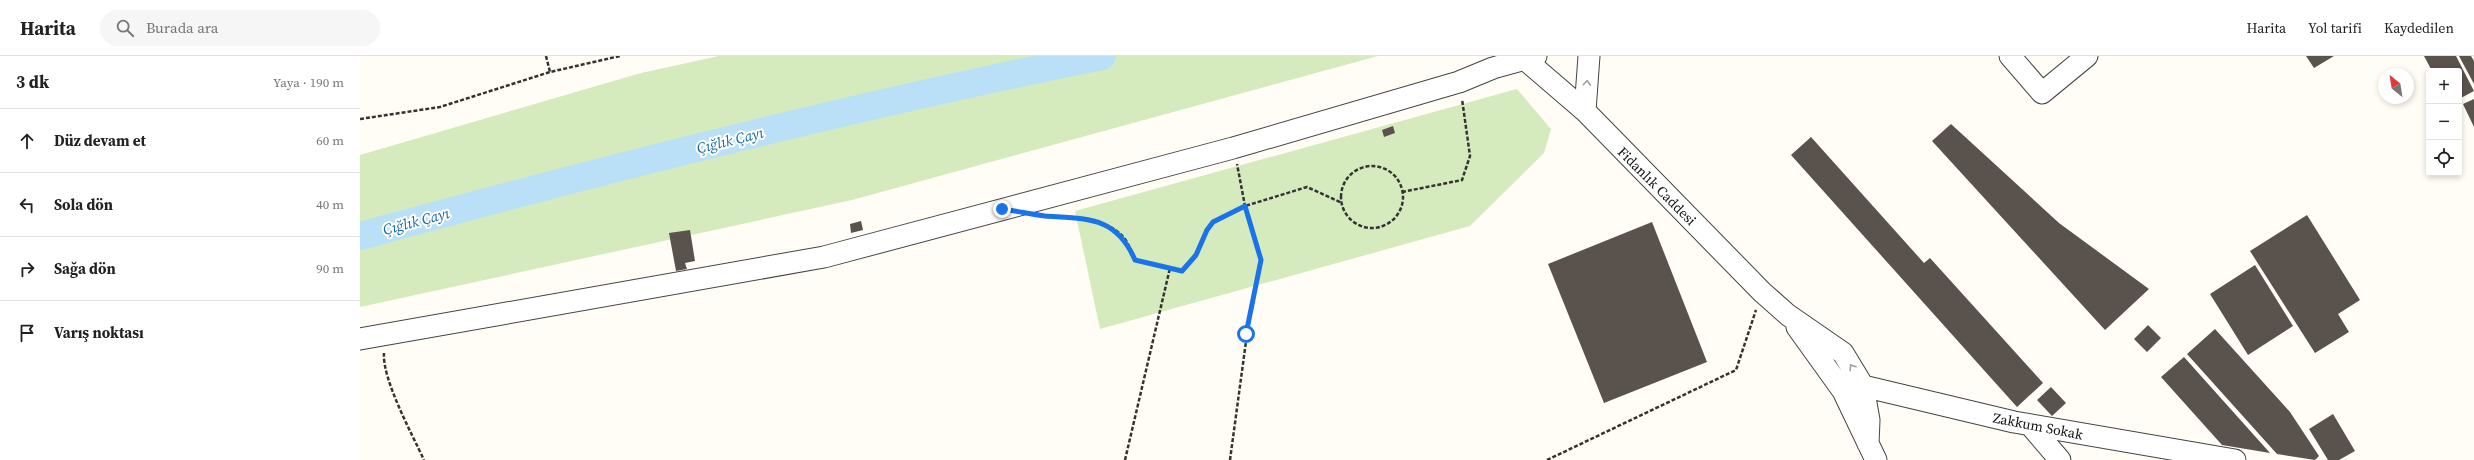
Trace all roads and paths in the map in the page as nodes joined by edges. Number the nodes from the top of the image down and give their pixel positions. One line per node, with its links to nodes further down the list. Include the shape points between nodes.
1 (546, 56): 7 (path)
2 (620, 56): 7 (path)
3 (1589, 56): 9 (street, one-way to 3)
4 (2010, 56): 5 (street, via 2042,93)
5 (2087, 56)
6 (1527, 57): 8 (street); 9 (street, Fidanlık Caddesi)
7 (550, 72): 10 (path, via 440,108)
8 (1459, 82): 11 (street); 12 (path, via 1470,156 1462,180)
9 (1584, 111): 17 (street, Fidanlık Caddesi)
10 (360, 119)
11 (1233, 148): 14 (path); 19 (street, via 824,257)
12 (1402, 192): 13 (path, via 1398,212 1382,226 1362,226 1352,221 1345,213); 13 (path, via 1399,183 1386,169 1366,167 1349,176 1344,184)
13 (1342, 203): 14 (path, via 1307,187)
14 (1245, 206): 16 (path, via 1213,222 1196,255 1182,271); 27 (path, via 1261,260 1246,334)
15 (1044, 216): 16 (path, via 1080,218 1104,224 1127,241 1135,260)
16 (1170, 268): 26 (path)
17 (1762, 292): 18 (street, Fidanlık Caddesi); 28 (path, via 1736,370)
18 (1788, 315): 21 (street, Fidanlık Caddesi, one-way to 18, via 1843,353); 22 (street, Fidanlık Caddesi)
19 (386, 334): 20 (street); 25 (path, via 383,361)
20 (360, 339)
21 (1863, 386): 22 (street, Zakkum Sokak); 23 (street, Zakkum Sokak); 24 (street, Fidanlık Caddesi)
22 (1843, 391): 24 (street, Fidanlık Caddesi)
23 (2030, 425): 29 (street); 30 (street, Zakkum Sokak)
24 (1872, 452)
25 (424, 460)
26 (1125, 460)
27 (1230, 460)
28 (1547, 460)
29 (2060, 460)
30 (2236, 460)

